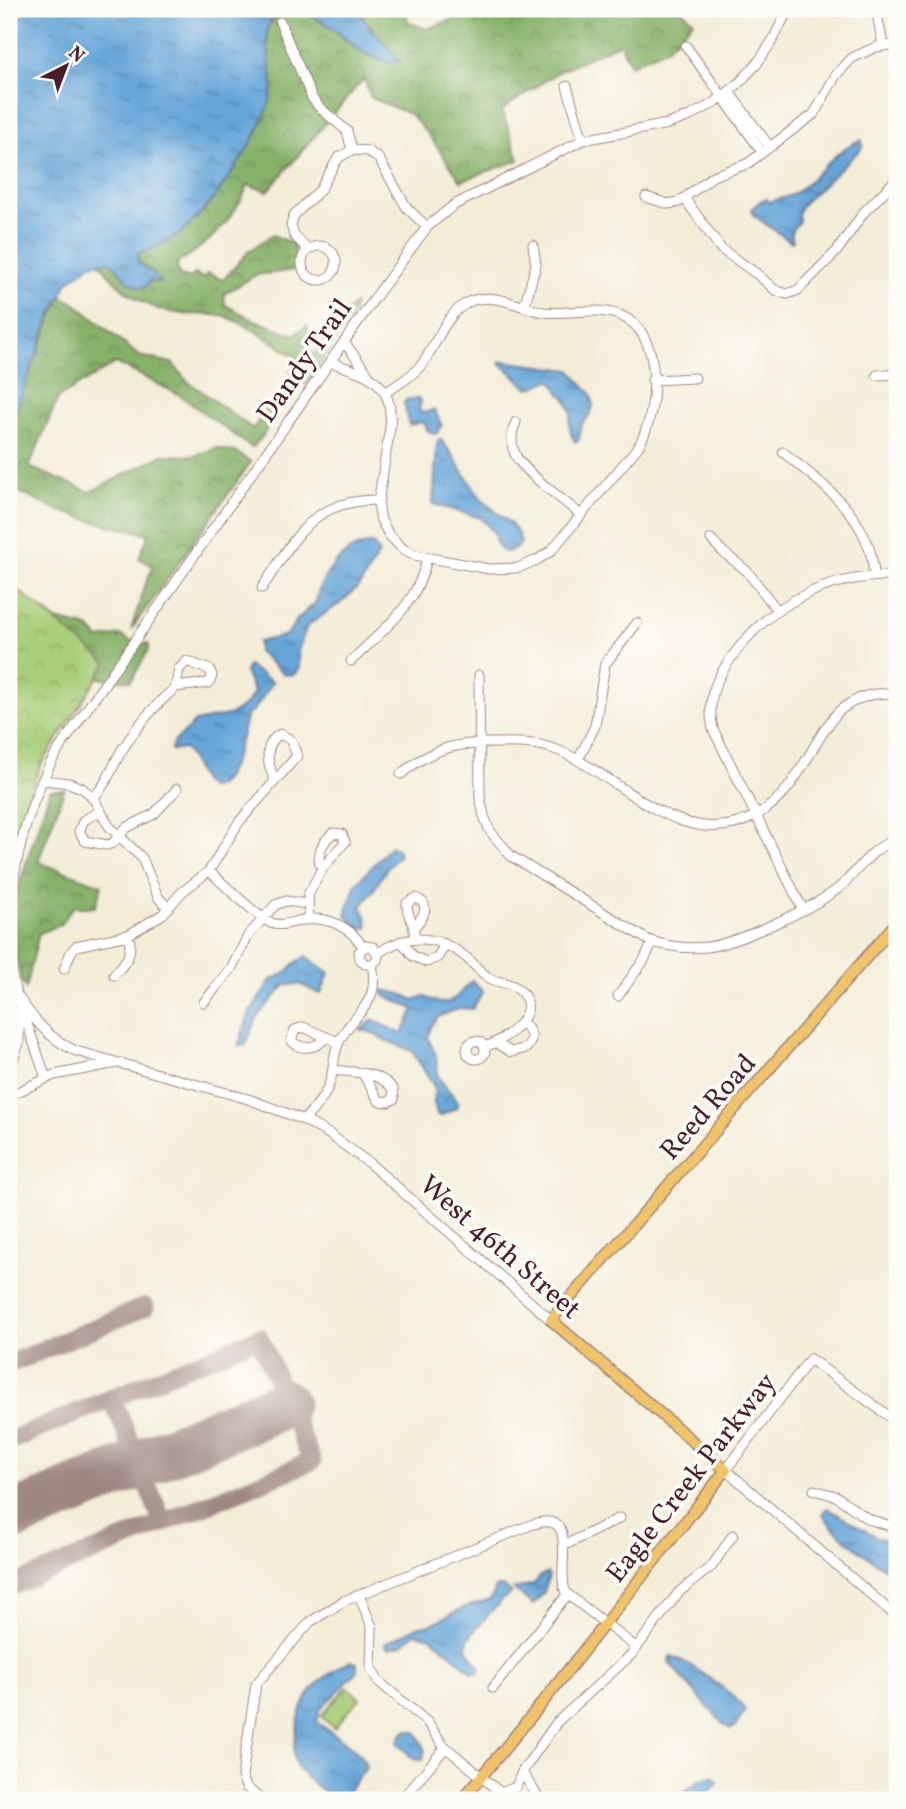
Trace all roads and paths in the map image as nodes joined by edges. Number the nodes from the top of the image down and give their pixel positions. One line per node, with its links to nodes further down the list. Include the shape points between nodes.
1 (788, 9): 8 (street, Dandy Trail, via 763,55)
2 (876, 9): 5 (street)
3 (280, 22): 10 (street, via 312,97 347,131)
4 (897, 44): 5 (street)
5 (883, 45): 11 (street, via 864,51 845,65 814,114)
6 (686, 47): 8 (street)
7 (567, 86): 9 (street)
8 (725, 95): 9 (street, Dandy Trail, via 675,122); 11 (street)
9 (583, 140): 15 (street, Dandy Trail, via 454,205)
10 (352, 150): 15 (street, via 368,151 379,159 407,208); 17 (street, via 335,161 320,190 292,218 294,235)
11 (766, 150): 14 (street, via 745,165 709,179)
12 (897, 179): 14 (street, via 864,212 839,249 798,290 787,294 729,257)
13 (646, 197): 14 (street, via 667,204)
14 (685, 199)
15 (426, 227): 19 (street, Dandy Trail)
16 (533, 245): 18 (street, via 536,265)
17 (308, 250)
18 (524, 307): 25 (street, via 542,312 608,312 627,318 648,343); 26 (street, via 491,298 465,305 449,320 418,369)
19 (344, 342): 20 (street, Dandy Trail); 23 (street)
20 (330, 362): 23 (street); 44 (street, Dandy Trail)
21 (897, 374): 22 (street)
22 (877, 375)
23 (370, 376): 26 (street)
24 (695, 378): 25 (street)
25 (652, 380): 30 (street, via 652,411 643,439)
26 (385, 393): 29 (street, via 391,420)
27 (516, 422): 30 (street, via 512,445 517,459)
28 (783, 452): 33 (street, via 853,515 869,547)
29 (378, 500): 32 (street, via 391,538); 35 (street, via 345,502 318,515)
30 (581, 515): 32 (street, via 551,551 519,568 489,569)
31 (710, 539): 36 (street, via 752,576)
32 (427, 558): 38 (street, via 411,600)
33 (874, 576): 34 (street); 36 (street, via 819,587)
34 (897, 576)
35 (262, 588)
36 (777, 610): 52 (street, via 722,669 710,703 713,729)
37 (637, 623): 43 (street, via 605,664 594,726)
38 (351, 661)
39 (479, 675): 42 (street)
40 (176, 687): 50 (street, via 128,741)
41 (897, 694): 52 (street, via 869,695 839,711 785,793)
42 (480, 743): 43 (street, via 537,744); 45 (street, via 440,749); 68 (street, via 482,810 499,845 518,862)
43 (578, 760): 52 (street, via 678,820 714,826)
44 (48, 766): 46 (street, Dandy Trail); 48 (street)
45 (401, 774)
46 (43, 779): 48 (street); 57 (street, Dandy Trail)
47 (275, 781): 47 (street, via 268,747 280,734 291,740 297,756); 56 (street, via 233,830)
48 (69, 783): 50 (street)
49 (177, 789): 53 (street, via 154,814)
50 (93, 797): 51 (street)
51 (101, 811): 53 (street); 53 (street, via 83,821 81,837 107,845)
52 (756, 816): 60 (street)
53 (118, 837): 59 (street, via 142,859 158,897)
54 (897, 840): 60 (street, via 877,849 842,885)
55 (322, 869): 58 (street)
56 (209, 871): 59 (street); 61 (street)
57 (9, 901)
58 (307, 904): 61 (street, via 283,901); 62 (street)
59 (168, 908): 65 (street)
60 (803, 910): 68 (street, via 712,946 679,948)
61 (263, 918): 62 (street, via 281,925); 78 (street)
62 (309, 920): 70 (street, via 345,928)
63 (897, 922): 93 (main road, Reed Road)
64 (416, 925): 66 (street)
65 (128, 935): 74 (street, via 77,945); 75 (street, via 130,955)
66 (414, 938): 67 (street); 69 (street)
67 (401, 941): 69 (street, via 413,956 426,962 438,957); 71 (street)
68 (653, 942): 77 (street)
69 (445, 944): 79 (street, via 487,977 520,991 526,1002)
70 (363, 947): 71 (street, via 373,947); 73 (street, via 360,959)
71 (378, 953): 73 (street)
72 (9, 961): 76 (street)
73 (372, 964): 81 (street, via 368,1003)
74 (64, 969)
75 (114, 975)
76 (17, 995): 84 (street, via 55,1041); 86 (street, via 19,1043); 88 (street)
77 (618, 996)
78 (204, 1002)
79 (522, 1021): 82 (street); 82 (street, via 531,1032 528,1046 514,1052)
80 (327, 1037): 80 (street, via 319,1045 303,1047 293,1043 292,1036 300,1027); 81 (street)
81 (338, 1042): 85 (street)
82 (496, 1043): 83 (street)
83 (485, 1047)
84 (119, 1063): 88 (street, West 46th Street); 91 (street, West 46th Street, via 227,1092)
85 (333, 1070): 87 (street); 90 (street)
86 (9, 1072)
87 (363, 1074)
88 (46, 1078): 89 (street, West 46th Street)
89 (9, 1096)
90 (321, 1103): 91 (street); 92 (street)
91 (304, 1120): 92 (street, West 46th Street)
92 (314, 1125): 93 (street, West 46th Street, via 369,1163)
93 (551, 1320): 95 (main road, West 46th Street)
94 (897, 1422): 95 (street, Eagle Creek Parkway, via 810,1359)
95 (726, 1470): 103 (street, West 46th Street); 104 (main road, Eagle Creek Parkway)
96 (814, 1490): 98 (street, via 836,1496 868,1519)
97 (620, 1518): 100 (street)
98 (897, 1528)
99 (733, 1535): 105 (street, via 711,1567 679,1592)
100 (565, 1545): 101 (street, via 555,1525 538,1522); 102 (street, via 561,1580)
101 (359, 1595): 107 (street, via 372,1627 374,1675 427,1722); 110 (street, via 310,1622 258,1680 242,1771 248,1789)
102 (567, 1595): 104 (street); 106 (street)
103 (897, 1617)
104 (605, 1623): 105 (street, Eagle Creek Parkway); 109 (main road, Eagle Creek Parkway)
105 (637, 1648): 108 (street, via 559,1720)
106 (493, 1688)
107 (446, 1747): 109 (street); 111 (street)
108 (522, 1772): 109 (street, via 516,1787 503,1793); 113 (street)
109 (483, 1777): 112 (main road, Eagle Creek Parkway)
110 (261, 1800)
111 (401, 1800)
112 (462, 1800)
113 (540, 1800)

